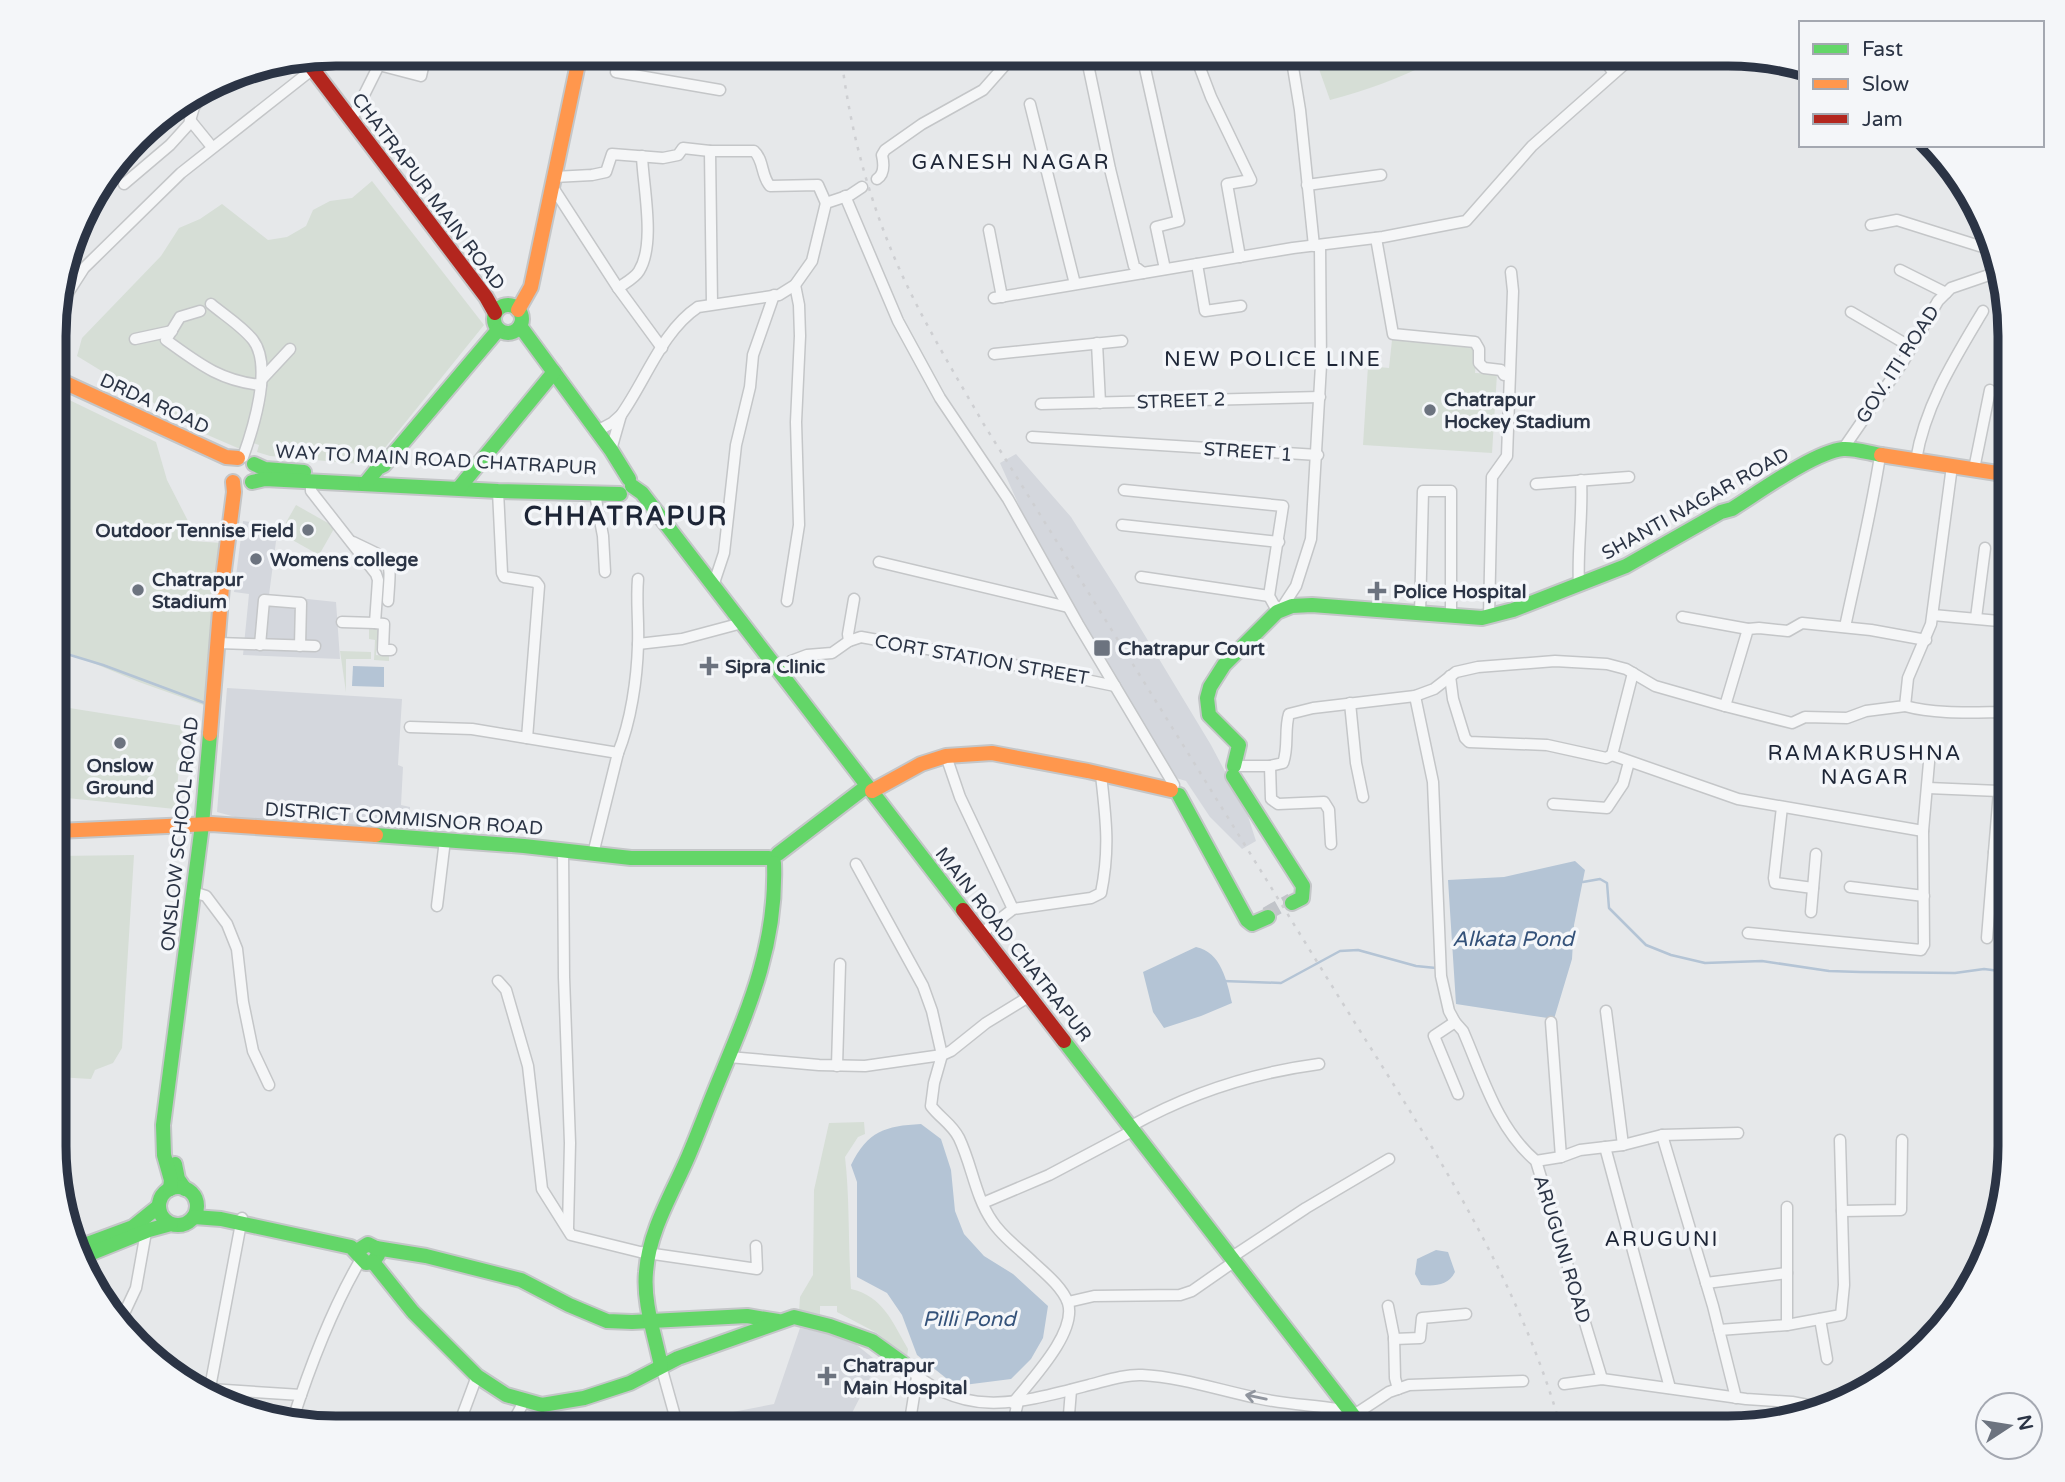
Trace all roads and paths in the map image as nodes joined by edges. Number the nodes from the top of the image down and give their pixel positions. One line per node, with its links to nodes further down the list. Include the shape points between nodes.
1 (378, 66): 19 (street)
2 (396, 66): 3 (street, via 421,76)
3 (423, 66)
4 (577, 66): 26 (main road)
5 (618, 66): 16 (street, via 616,72)
6 (1004, 66): 25 (street, via 983,90 885,150)
7 (1088, 66): 41 (street, via 1134,265)
8 (1144, 66): 39 (street, via 1179,220 1156,227)
9 (1199, 66): 37 (street, via 1251,180 1227,184)
10 (1291, 66): 28 (street)
11 (1609, 66): 15 (street)
12 (1621, 66): 15 (street)
13 (316, 67): 19 (main road, CHATRAPUR MAIN ROAD)
14 (307, 68): 21 (street)
15 (1613, 72): 34 (street, via 1532,146 1466,221)
16 (720, 90)
17 (1030, 104): 44 (street)
18 (194, 107): 20 (street)
19 (353, 116): 57 (main road, CHATRAPUR MAIN ROAD)
20 (190, 120): 21 (street); 27 (street, via 170,145)
21 (212, 148): 46 (street, via 84,268)
22 (710, 151): 23 (street, via 683,148 678,155 663,158); 31 (street, via 754,151 770,186 817,185); 51 (street)
23 (642, 156): 26 (street, via 611,154 606,172); 47 (street, via 648,214 643,260 637,275)
24 (1381, 175): 28 (street)
25 (877, 179)
26 (553, 182): 47 (street); 53 (main road, via 531,286)
27 (124, 184)
28 (1307, 185): 35 (street)
29 (862, 187): 30 (street)
30 (845, 196): 31 (street); 113 (street, via 922,366 1008,499)
31 (826, 202): 45 (street, via 812,261)
32 (1871, 225): 36 (street, via 1897,220)
33 (989, 230): 44 (street, via 998,297)
34 (1376, 238): 35 (street); 68 (street, via 1393,334 1475,342 1479,363)
35 (1317, 245): 37 (street); 73 (street)
36 (1983, 247)
37 (1240, 257): 38 (street)
38 (1197, 264): 39 (street); 52 (street, via 1205,311)
39 (1165, 269): 41 (street)
40 (1900, 271): 48 (street)
41 (1143, 272): 44 (street)
42 (1511, 272): 118 (street, via 1507,456 1492,477)
43 (1991, 273): 48 (street, GOV. ITI ROAD)
44 (1075, 284)
45 (795, 285): 49 (street); 112 (street, via 800,336 796,422 799,525)
46 (71, 288)
47 (618, 288): 64 (street)
48 (1946, 293): 63 (street, GOV. ITI ROAD)
49 (774, 295): 51 (street); 108 (street, via 753,355 736,445 724,553)
50 (211, 303): 69 (street, via 255,342)
51 (712, 304): 64 (street, via 688,314)
52 (1241, 306)
53 (518, 310): 57 (main road, via 510,305); 58 (main road, via 522,319)
54 (200, 311): 59 (street, via 180,317)
55 (1983, 311): 83 (street, via 1938,389)
56 (1851, 312): 63 (street)
57 (498, 318): 58 (main road, via 506,333); 88 (main road)
58 (518, 329): 67 (main road)
59 (172, 331): 60 (street); 69 (street, via 166,340 209,371 228,380)
60 (135, 339)
61 (1122, 341): 62 (street)
62 (1097, 343): 66 (street); 74 (street)
63 (1911, 347): 79 (street, GOV. ITI ROAD)
64 (663, 348): 76 (street)
65 (290, 349): 69 (street)
66 (994, 354)
67 (552, 375): 77 (main road); 94 (main road); 95 (main road)
68 (1504, 375)
69 (261, 382): 86 (street)
70 (66, 383): 86 (main road, DRDA ROAD, via 226,457)
71 (1990, 390): 85 (street)
72 (66, 393): 86 (main road, DRDA ROAD)
73 (1320, 397): 74 (street, STREET 2); 81 (street)
74 (1100, 402): 75 (street, STREET 2)
75 (1041, 404)
76 (621, 415): 77 (street); 80 (street)
77 (597, 431): 80 (main road)
78 (1032, 437): 81 (street, STREET 1)
79 (1843, 449): 82 (main road); 107 (main road, SHANTI NAGAR ROAD, via 1810,462 1644,557)
80 (611, 450): 95 (main road)
81 (1318, 455): 114 (street, via 1311,539 1296,586)
82 (1880, 456): 83 (main road); 125 (street)
83 (1916, 460): 84 (main road)
84 (1952, 466): 85 (main road); 116 (street)
85 (1974, 469): 87 (main road)
86 (242, 471): 88 (main road, WAY TO MAIN ROAD CHATRAPUR); 91 (main road, DRDA ROAD, via 265,479); 129 (main road, ONSLOW SCHOOL ROAD)
87 (1998, 473)
88 (372, 476): 91 (main road, DRDA ROAD); 93 (main road, DRDA ROAD); 94 (main road, WAY TO MAIN ROAD CHATRAPUR)
89 (1629, 477): 90 (street)
90 (1581, 481): 92 (street); 107 (street)
91 (311, 482): 100 (street, via 311,491)
92 (1536, 484)
93 (385, 485): 94 (main road, WAY TO MAIN ROAD CHATRAPUR)
94 (461, 485): 95 (main road, WAY TO MAIN ROAD CHATRAPUR); 97 (main road, WAY TO MAIN ROAD CHATRAPUR)
95 (623, 485): 98 (main road, WAY TO MAIN ROAD CHATRAPUR); 108 (main road, MAIN ROAD CHATRAPUR, via 642,494)
96 (1124, 490): 101 (street, via 1283,506)
97 (498, 491): 98 (main road, WAY TO MAIN ROAD CHATRAPUR); 145 (street, via 502,573 539,586)
98 (595, 494): 104 (street)
99 (1122, 525): 101 (street)
100 (353, 542): 111 (street, via 387,558 391,565); 123 (street, via 378,580)
101 (1279, 542): 109 (street)
102 (1985, 548): 120 (street)
103 (879, 562): 113 (street)
104 (605, 572)
105 (1142, 577): 109 (street)
106 (638, 579): 131 (street)
107 (1579, 585): 118 (main road, SHANTI NAGAR ROAD)
108 (713, 586): 124 (main road, MAIN ROAD CHATRAPUR)
109 (1269, 596): 114 (street)
110 (854, 599): 128 (street)
111 (388, 601)
112 (787, 601)
113 (1068, 607): 138 (street)
114 (1281, 609): 115 (main road, SHANTI NAGAR ROAD, via 1298,604); 152 (main road, via 1220,670 1207,699 1214,722 1239,745)
115 (1420, 614): 117 (main road, SHANTI NAGAR ROAD); 117 (street, via 1423,491 1451,491)
116 (1933, 615): 120 (street); 127 (street)
117 (1451, 616): 118 (main road, SHANTI NAGAR ROAD)
118 (1489, 617)
119 (1682, 617): 126 (street)
120 (1976, 618): 121 (street)
121 (1998, 621)
122 (342, 622): 123 (street)
123 (375, 623): 134 (street, via 384,624 383,650)
124 (742, 623): 131 (street); 135 (main road, MAIN ROAD CHATRAPUR)
125 (1845, 627): 126 (street, via 1802,623 1788,631); 127 (street)
126 (1748, 629): 141 (street)
127 (1926, 640): 142 (street, via 1908,678)
128 (849, 641): 135 (street, via 832,653 807,655); 138 (street, CORT STATION STREET, via 861,637)
129 (222, 644): 130 (street); 162 (main road, ONSLOW SCHOOL ROAD)
130 (260, 645): 132 (street); 132 (street, via 264,600 301,603)
131 (638, 645): 147 (street)
132 (300, 646): 133 (street)
133 (315, 646)
134 (391, 650)
135 (778, 670): 154 (main road, MAIN ROAD CHATRAPUR)
136 (1633, 673): 137 (street, via 1607,664 1555,661 1478,667); 141 (street, via 1656,686); 148 (street)
137 (1450, 676): 139 (street); 148 (street, via 1469,742 1529,743 1606,758)
138 (1115, 686): 156 (street)
139 (1415, 696): 140 (street); 190 (street, ARUGUNI ROAD, via 1433,782 1441,976)
140 (1350, 703): 151 (street, via 1289,713 1286,757 1283,763); 158 (street)
141 (1725, 706): 142 (street, via 1792,723 1805,717 1847,718)
142 (1905, 706): 143 (street)
143 (1998, 712)
144 (410, 727): 145 (street, via 472,729)
145 (527, 738): 147 (street)
146 (1930, 751): 155 (street)
147 (618, 753): 170 (street)
148 (1612, 755): 150 (street)
149 (946, 756): 153 (main road, via 992,753); 154 (main road); 180 (street, via 960,797)
150 (1629, 762): 160 (street, via 1623,784 1607,808); 161 (street, via 1738,799)
151 (1270, 766): 152 (street); 166 (street, via 1271,799 1278,804 1324,802 1329,810)
152 (1232, 773): 178 (main road, via 1303,886 1302,898)
153 (1101, 775): 156 (main road); 180 (street, via 1108,828 1101,893)
154 (869, 788): 172 (main road); 183 (main road, MAIN ROAD CHATRAPUR)
155 (1928, 788): 157 (street); 164 (street)
156 (1176, 791): 182 (main road, via 1250,919)
157 (1998, 791)
158 (1363, 797)
159 (1998, 803): 168 (street)
160 (1553, 804)
161 (1782, 807): 164 (street); 175 (street, via 1775,883)
162 (206, 825): 163 (main road, DISTRICT COMMISNOR ROAD); 165 (main road, DISTRICT COMMISNOR ROAD); 176 (main road, ONSLOW SCHOOL ROAD)
163 (66, 831)
164 (1923, 831): 177 (street)
165 (445, 840): 167 (main road, DISTRICT COMMISNOR ROAD); 179 (street)
166 (1331, 844)
167 (563, 851): 170 (main road, DISTRICT COMMISNOR ROAD); 216 (street)
168 (1994, 852): 169 (street); 185 (street)
169 (1998, 852)
170 (593, 853): 172 (main road, DISTRICT COMMISNOR ROAD, via 631,858)
171 (1816, 854): 175 (street)
172 (774, 858): 193 (main road, via 776,880 765,956)
173 (856, 864): 192 (street, via 923,986)
174 (1850, 887): 177 (street)
175 (1813, 888): 181 (street)
176 (198, 893): 196 (street, via 206,896 227,924 237,949 253,1051); 208 (main road, ONSLOW SCHOOL ROAD, via 172,1125)
177 (1924, 896): 184 (street, via 1922,950)
178 (1292, 902)
179 (437, 906)
180 (1013, 909): 183 (street)
181 (1811, 912)
182 (1267, 915)
183 (982, 933): 188 (main road, MAIN ROAD CHATRAPUR)
184 (1748, 933)
185 (1987, 938)
186 (840, 964): 195 (street)
187 (498, 981): 216 (street, via 509,998 528,1066 542,1189)
188 (1030, 996): 192 (street); 198 (main road, MAIN ROAD CHATRAPUR)
189 (1606, 1011): 203 (street)
190 (1455, 1022): 197 (street, via 1434,1036); 207 (street, ARUGUNI ROAD, via 1499,1117)
191 (1551, 1022): 205 (street)
192 (942, 1055): 195 (street); 209 (street, via 931,1106 953,1126)
193 (729, 1057): 195 (street); 220 (main road)
194 (1319, 1064): 198 (street, via 1230,1082 1161,1110)
195 (837, 1066)
196 (269, 1085)
197 (1458, 1094)
198 (1133, 1128): 209 (street, via 1049,1175); 223 (main road, MAIN ROAD CHATRAPUR)
199 (1738, 1133): 200 (street)
200 (1662, 1135): 203 (street); 225 (street)
201 (1840, 1140): 213 (street)
202 (1902, 1140): 213 (street, via 1901,1210)
203 (1623, 1145): 204 (street)
204 (1605, 1147): 205 (street); 245 (street)
205 (1561, 1157): 207 (street)
206 (1389, 1159): 223 (street, via 1306,1208)
207 (1536, 1161): 241 (street, ARUGUNI ROAD)
208 (178, 1189): 210 (main road, via 163,1196); 212 (main road, via 194,1195)
209 (983, 1203): 226 (street, via 1000,1232 1049,1277)
210 (159, 1206): 215 (main road); 218 (main road, via 143,1222)
211 (1787, 1207): 224 (street)
212 (195, 1211): 214 (main road); 215 (main road, via 184,1224)
213 (1842, 1212): 230 (street, via 1841,1315)
214 (242, 1220): 222 (main road); 244 (street)
215 (171, 1224): 217 (main road)
216 (568, 1228): 220 (street, via 571,1235 582,1239)
217 (146, 1232): 221 (main road); 228 (street, via 136,1288)
218 (86, 1245)
219 (756, 1246): 220 (street, via 757,1269)
220 (649, 1253): 231 (main road, via 646,1292)
221 (89, 1254)
222 (367, 1254): 231 (main road, via 426,1256 521,1280 607,1321); 239 (main road, via 413,1312); 249 (street, via 348,1280)
223 (1234, 1259): 226 (street, via 1180,1295 1094,1296); 254 (main road, MAIN ROAD CHATRAPUR)
224 (1787, 1273): 225 (street); 233 (street)
225 (1706, 1283): 234 (street)
226 (1068, 1302): 252 (street, via 1067,1329)
227 (1388, 1306): 235 (street)
228 (124, 1313)
229 (1466, 1314): 235 (street, via 1422,1318 1420,1338)
230 (1820, 1319): 233 (street); 236 (street)
231 (653, 1320): 232 (main road, via 747,1316); 238 (main road)
232 (780, 1321): 237 (main road, via 794,1317 830,1326 872,1341); 238 (main road)
233 (1787, 1325): 234 (street)
234 (1719, 1330): 250 (street)
235 (1394, 1339): 246 (street)
236 (1827, 1359)
237 (904, 1364): 240 (street)
238 (661, 1366): 251 (main road, via 630,1383 584,1398 542,1405); 258 (street)
239 (477, 1376): 251 (main road, via 506,1395); 256 (street)
240 (917, 1377): 252 (street, via 944,1393 972,1401); 259 (street)
241 (1602, 1379): 243 (street); 245 (street)
242 (1523, 1381): 246 (street)
243 (1564, 1384)
244 (211, 1385)
245 (1670, 1388): 250 (street)
246 (1398, 1389): 254 (street)
247 (1071, 1390): 252 (street); 254 (street, one-way to 247, via 1261,1399 1138,1374); 261 (street)
248 (225, 1392): 249 (street)
249 (301, 1395): 255 (street)
250 (1736, 1398): 253 (street)
251 (525, 1400): 257 (street)
252 (1018, 1402): 260 (street)
253 (1804, 1404)
254 (1346, 1410): 262 (street); 263 (main road, MAIN ROAD CHATRAPUR)
255 (295, 1412)
256 (462, 1416)
257 (516, 1416)
258 (675, 1416)
259 (911, 1416)
260 (1015, 1416)
261 (1069, 1416)
262 (1342, 1416)
263 (1352, 1416)

